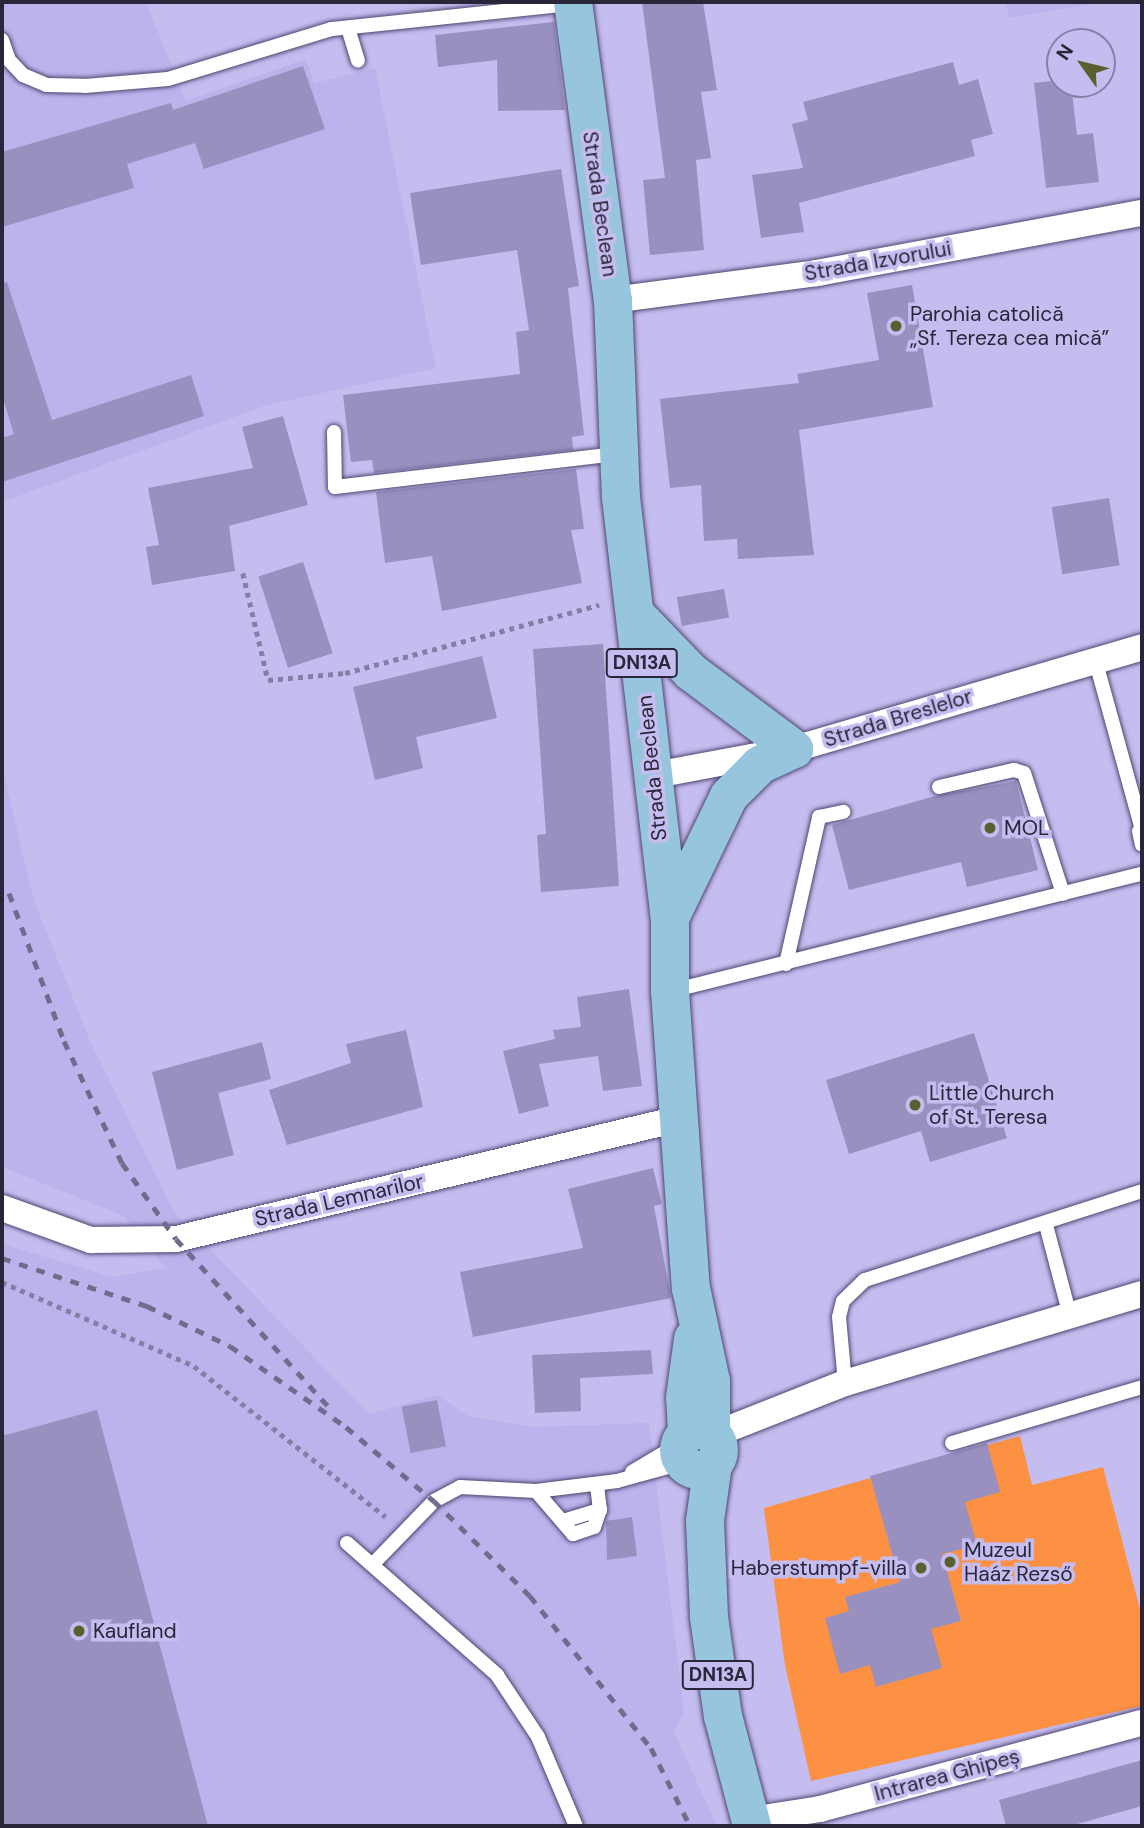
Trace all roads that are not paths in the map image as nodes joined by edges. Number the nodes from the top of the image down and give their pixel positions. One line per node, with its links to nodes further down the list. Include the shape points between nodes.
1 (573, 3): 2 (lane); 6 (main road, Strada Beclean / DN13A)
2 (348, 28): 3 (lane, via 168,79 85,86 46,85 23,75 9,60); 4 (lane)
3 (2, 40)
4 (358, 60)
5 (1142, 213): 6 (street, Strada Izvorului, via 817,272)
6 (612, 300): 8 (main road, Strada Beclean / DN13A)
7 (334, 432): 8 (lane, via 335,487)
8 (619, 454): 9 (main road, Strada Beclean / DN13A)
9 (635, 608): 12 (main road, via 691,672); 13 (main road, Strada Beclean / DN13A)
10 (1142, 648): 11 (street, Strada Breslelor)
11 (1096, 659): 12 (street, Strada Breslelor); 16 (lane)
12 (794, 749): 13 (street, Strada Breslelor); 19 (main road, via 760,765 729,796)
13 (650, 776): 19 (main road, Strada Beclean / DN13A)
14 (939, 787): 18 (lane, via 1014,770 1024,773 1033,785)
15 (843, 812): 20 (lane, via 819,817)
16 (1141, 835)
17 (1142, 874): 18 (lane)
18 (1063, 894): 20 (lane)
19 (670, 919): 21 (main road, Strada Beclean / DN13A)
20 (786, 964): 21 (lane)
21 (670, 991): 22 (main road, Strada Beclean / DN13A)
22 (678, 1119): 24 (street, Strada Lemnarilor, via 176,1239 90,1240); 31 (main road, Strada Beclean / DN13A, via 695,1326 685,1398)
23 (1142, 1191): 25 (lane)
24 (2, 1208)
25 (1045, 1225): 27 (lane); 28 (lane, via 865,1280 852,1291 839,1317)
26 (1142, 1294): 27 (street)
27 (1070, 1316): 28 (street)
28 (845, 1383): 31 (street, via 771,1413)
29 (1142, 1387): 30 (lane)
30 (952, 1443)
31 (699, 1450): 32 (lane); 37 (main road, DN13A, via 709,1617 723,1716)
32 (597, 1484): 33 (lane); 33 (lane, via 600,1510 594,1527 573,1534)
33 (536, 1492): 35 (lane, via 460,1487 403,1530)
34 (347, 1544): 35 (lane)
35 (374, 1563): 38 (lane, via 497,1675 538,1737)
36 (1142, 1723): 37 (street, Intrarea Ghipeș, via 820,1809)
37 (751, 1823)
38 (576, 1826)

